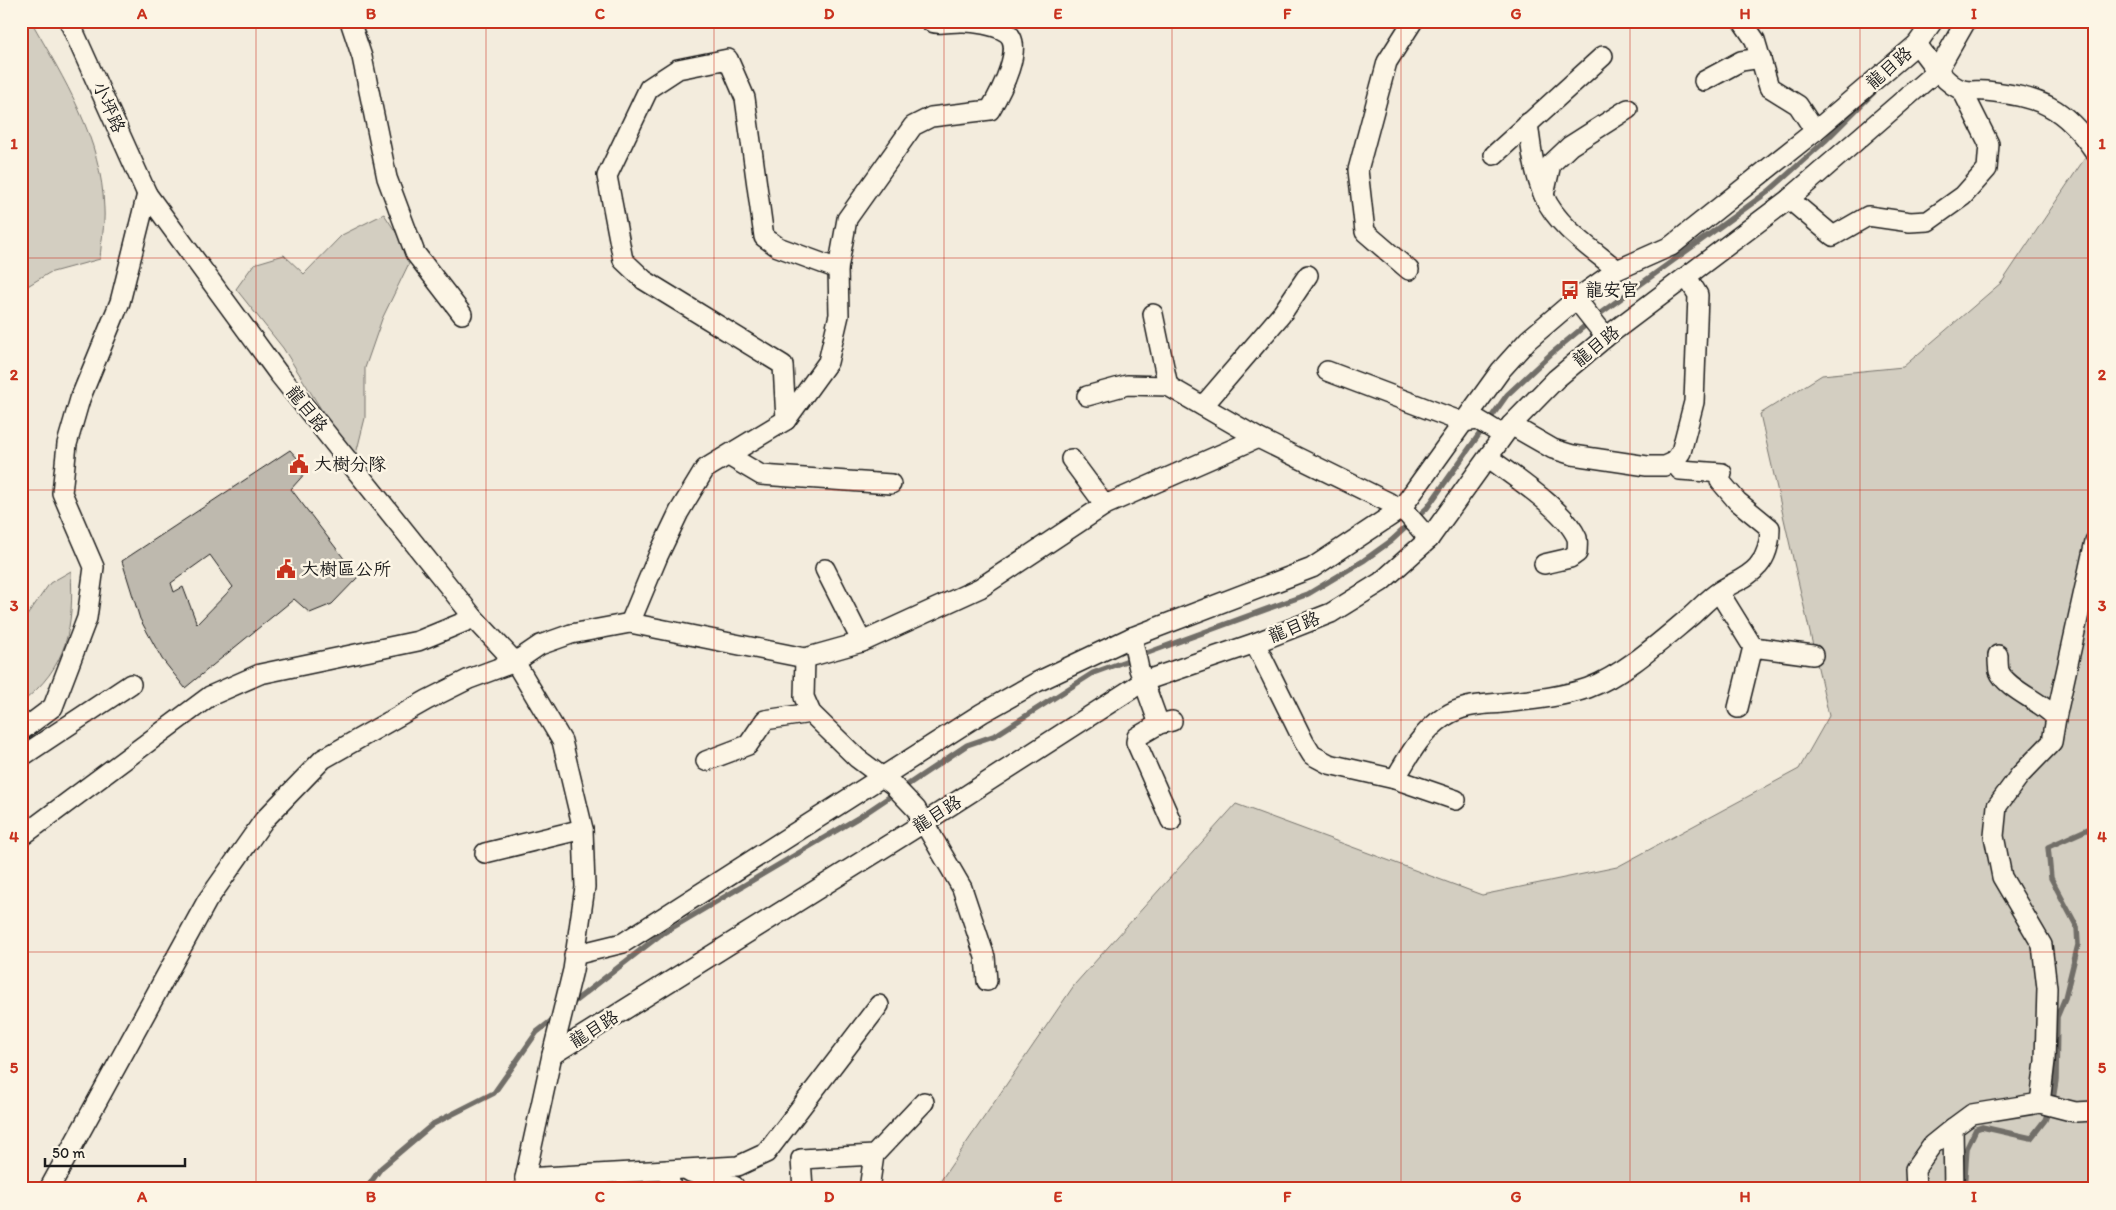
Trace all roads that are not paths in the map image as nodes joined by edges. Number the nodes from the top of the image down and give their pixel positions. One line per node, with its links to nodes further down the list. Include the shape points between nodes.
1 (69, 21): 19 (street, 小坪路)
2 (350, 21): 28 (street, via 362,57 387,178 415,253)
3 (930, 21): 22 (street, via 963,22 1005,31 1013,41 1014,53 1003,90 990,110 931,116 913,126 847,219)
4 (1413, 21): 23 (street, via 1388,62 1358,170 1365,232)
5 (1742, 21): 10 (street, via 1755,40)
6 (1934, 21): 8 (street, 龍目路)
7 (1966, 21): 11 (street, 龍目路)
8 (1919, 46): 11 (street); 16 (street, 龍目路)
9 (1603, 56): 15 (street)
10 (1761, 58): 12 (street, via 1741,61); 16 (street, via 1769,87 1798,105)
11 (1935, 68): 13 (street, 龍目路); 21 (street, 龍目路)
12 (1704, 80)
13 (1962, 90): 17 (street, via 2032,98 2055,108 2084,136); 21 (street, via 1990,144 1987,168 1963,196 1928,221 1868,216 1832,236)
14 (1628, 109): 20 (street, via 1570,146 1551,164)
15 (1528, 124): 18 (street); 20 (street)
16 (1815, 131): 24 (street, 龍目路, via 1671,246)
17 (2095, 152)
18 (1494, 155)
19 (147, 194): 51 (street, 龍目路, via 278,373); 66 (street, via 120,302 80,399 67,444 62,493 94,567 87,618 53,707)
20 (1544, 196): 24 (street, via 1557,217)
21 (1789, 199): 26 (street, 龍目路)
22 (838, 268): 35 (street, via 840,315 828,362); 35 (street, via 778,247 764,236 745,98 728,60 678,69 648,88 607,176 623,260 644,280 783,364)
23 (1409, 270)
24 (1617, 270): 27 (street, 龍目路)
25 (1308, 274): 34 (street, via 1281,315)
26 (1688, 277): 30 (street, 龍目路); 42 (street, via 1698,294 1694,402 1681,452)
27 (1579, 302): 30 (street); 36 (street, 龍目路, via 1522,348 1501,370)
28 (462, 314)
29 (1153, 314): 32 (street)
30 (1604, 333): 37 (street, 龍目路)
31 (1327, 371): 36 (street)
32 (1168, 386): 33 (street, via 1127,385); 34 (street)
33 (1088, 396)
34 (1203, 406): 38 (street)
35 (786, 420): 39 (street)
36 (1470, 421): 37 (street); 45 (street, 龍目路)
37 (1504, 430): 40 (street, 龍目路); 42 (street, via 1573,455 1648,466 1665,466)
38 (1258, 438): 44 (street); 45 (street)
39 (729, 456): 43 (street, via 761,475); 52 (street, via 705,468 658,556)
40 (1489, 458): 46 (street, 龍目路); 48 (street, via 1567,521 1578,540 1577,553 1570,558)
41 (1071, 459): 44 (street)
42 (1674, 462): 50 (street, via 1680,470 1722,472 1720,481 1737,501 1770,528 1766,554 1757,567)
43 (891, 484)
44 (1105, 505): 54 (street, via 980,588)
45 (1404, 512): 46 (street); 53 (street, 龍目路, via 1312,568)
46 (1425, 535): 55 (street, 龍目路, via 1381,582 1331,613)
47 (2095, 541): 65 (street)
48 (1544, 564)
49 (825, 570): 54 (street)
50 (1719, 592): 56 (street); 69 (street, via 1664,638 1589,687 1564,694 1474,704 1445,716 1430,728)
51 (474, 618): 60 (street, 龍目路); 75 (street, via 418,641 260,674 210,696)
52 (630, 624): 59 (street); 60 (street, via 571,634 540,645)
53 (1133, 640): 61 (street); 70 (street, 龍目路, via 1037,682 982,714)
54 (862, 642): 59 (street)
55 (1255, 643): 61 (street, 龍目路); 69 (street, via 1312,755 1329,764)
56 (1753, 647): 57 (street); 63 (street)
57 (1813, 654)
58 (1998, 655): 65 (street, via 1999,671 2006,681 2048,708)
59 (805, 658): 64 (street, via 804,697)
60 (515, 662): 74 (street, 龍目路, via 562,741); 89 (street, via 469,679 323,758 264,820 208,901)
61 (1142, 675): 72 (street, 龍目路); 73 (street, via 1165,722 1137,736 1136,742)
62 (131, 684): 67 (street)
63 (1738, 708)
64 (811, 713): 68 (street, via 766,720 748,745); 70 (street, via 857,758)
65 (2056, 718): 82 (street, via 2052,742 2020,775 1997,806 1994,836 2002,877 2042,945 2047,988)
66 (21, 731)
67 (21, 757)
68 (706, 761)
69 (1395, 779): 71 (street)
70 (888, 781): 72 (street); 77 (street, 龍目路, via 623,943)
71 (1456, 800)
72 (920, 816): 78 (street, via 962,888 986,957); 80 (street, 龍目路)
73 (1171, 821)
74 (583, 829): 76 (street); 77 (street, 龍目路, via 585,887)
75 (21, 837)
76 (485, 853)
77 (574, 962): 80 (street, 龍目路)
78 (987, 981)
79 (879, 1005): 86 (street, 龍目路, via 766,1153 738,1166)
80 (552, 1055): 88 (street, 龍目路)
81 (924, 1102): 85 (street)
82 (2040, 1103): 83 (street, via 2075,1112); 84 (street, via 1972,1114)
83 (2095, 1111)
84 (1953, 1128): 94 (street, via 1932,1145 1915,1169); 95 (street)
85 (874, 1155): 92 (street, via 801,1159); 93 (street)
86 (676, 1170): 87 (street, 龍目路); 90 (street); 91 (street, via 734,1186)
87 (596, 1182): 88 (street, 龍目路)
88 (525, 1184)
89 (48, 1189)
90 (671, 1189)
91 (734, 1189)
92 (803, 1189)
93 (869, 1189)
94 (1916, 1189)
95 (1954, 1189)

